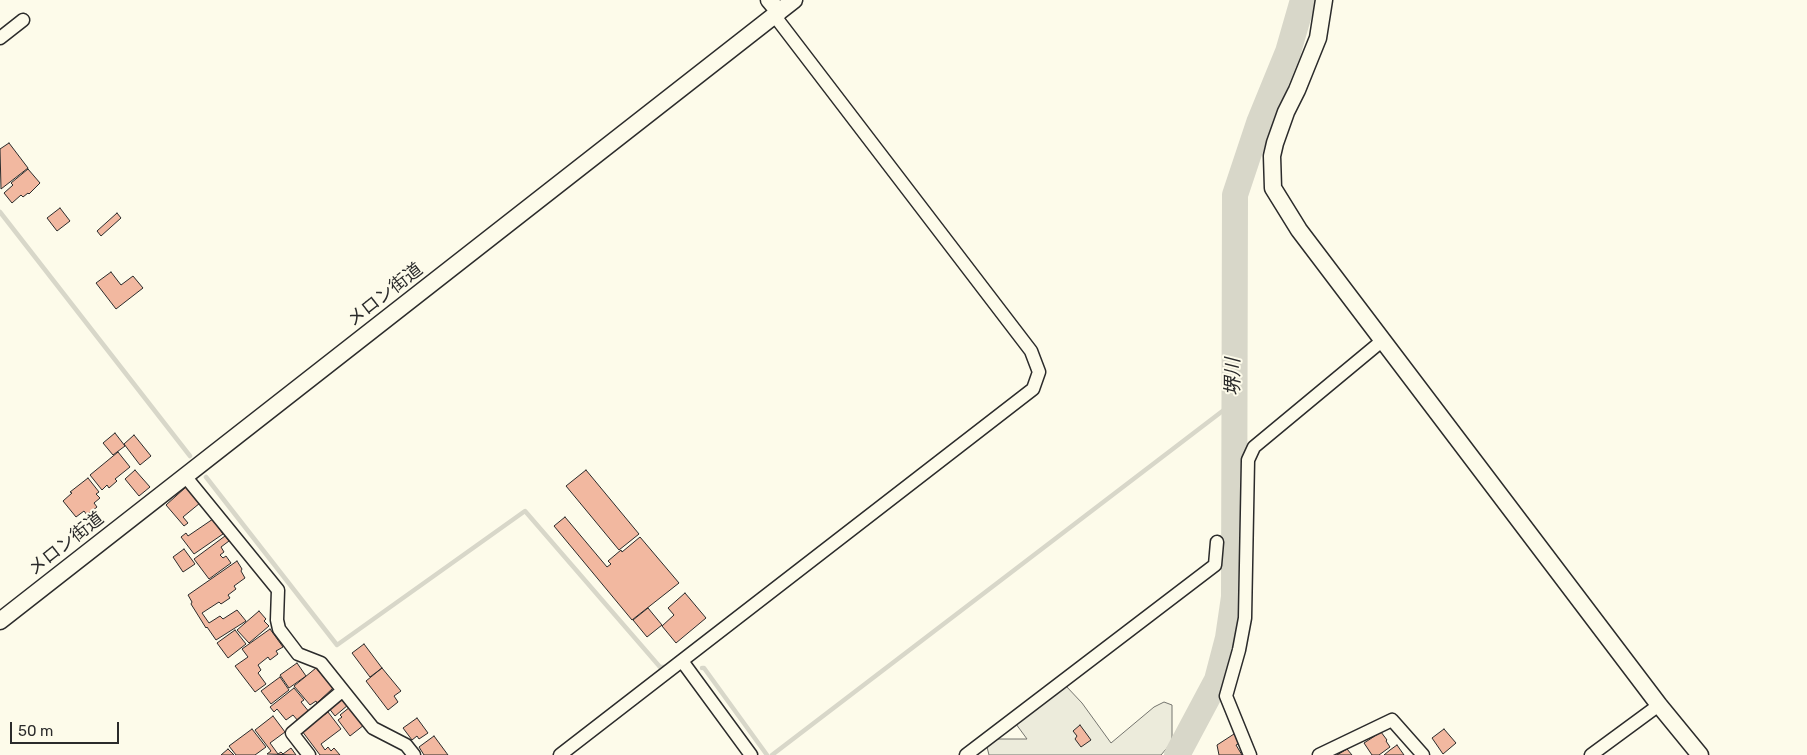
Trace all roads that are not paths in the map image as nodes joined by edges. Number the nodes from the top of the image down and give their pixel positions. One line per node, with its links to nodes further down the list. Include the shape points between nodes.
1 (794, 0): 3 (street, メロン街道)
2 (1324, 0): 6 (street, via 1318,38 1275,143 1273,188 1299,230)
3 (773, 7): 7 (street, メロン街道); 10 (street, via 1031,351 1039,372 1033,390)
4 (23, 20): 5 (street)
5 (0, 38)
6 (1383, 340): 12 (street); 18 (street, via 1254,447 1248,460 1245,618 1226,696)
7 (186, 476): 9 (street, メロン街道); 11 (street, via 278,590 279,629 298,654 321,663)
8 (1217, 542): 17 (street, via 1215,565)
9 (0, 621)
10 (682, 661): 15 (street); 16 (street)
11 (342, 691): 13 (street, via 292,733); 14 (street, via 373,728 406,744)
12 (1658, 704): 21 (street); 22 (street)
13 (309, 755)
14 (414, 755)
15 (560, 755)
16 (751, 755)
17 (966, 755)
18 (1250, 755)
19 (1319, 755): 20 (street, via 1392,720)
20 (1423, 755)
21 (1590, 755)
22 (1700, 755)

